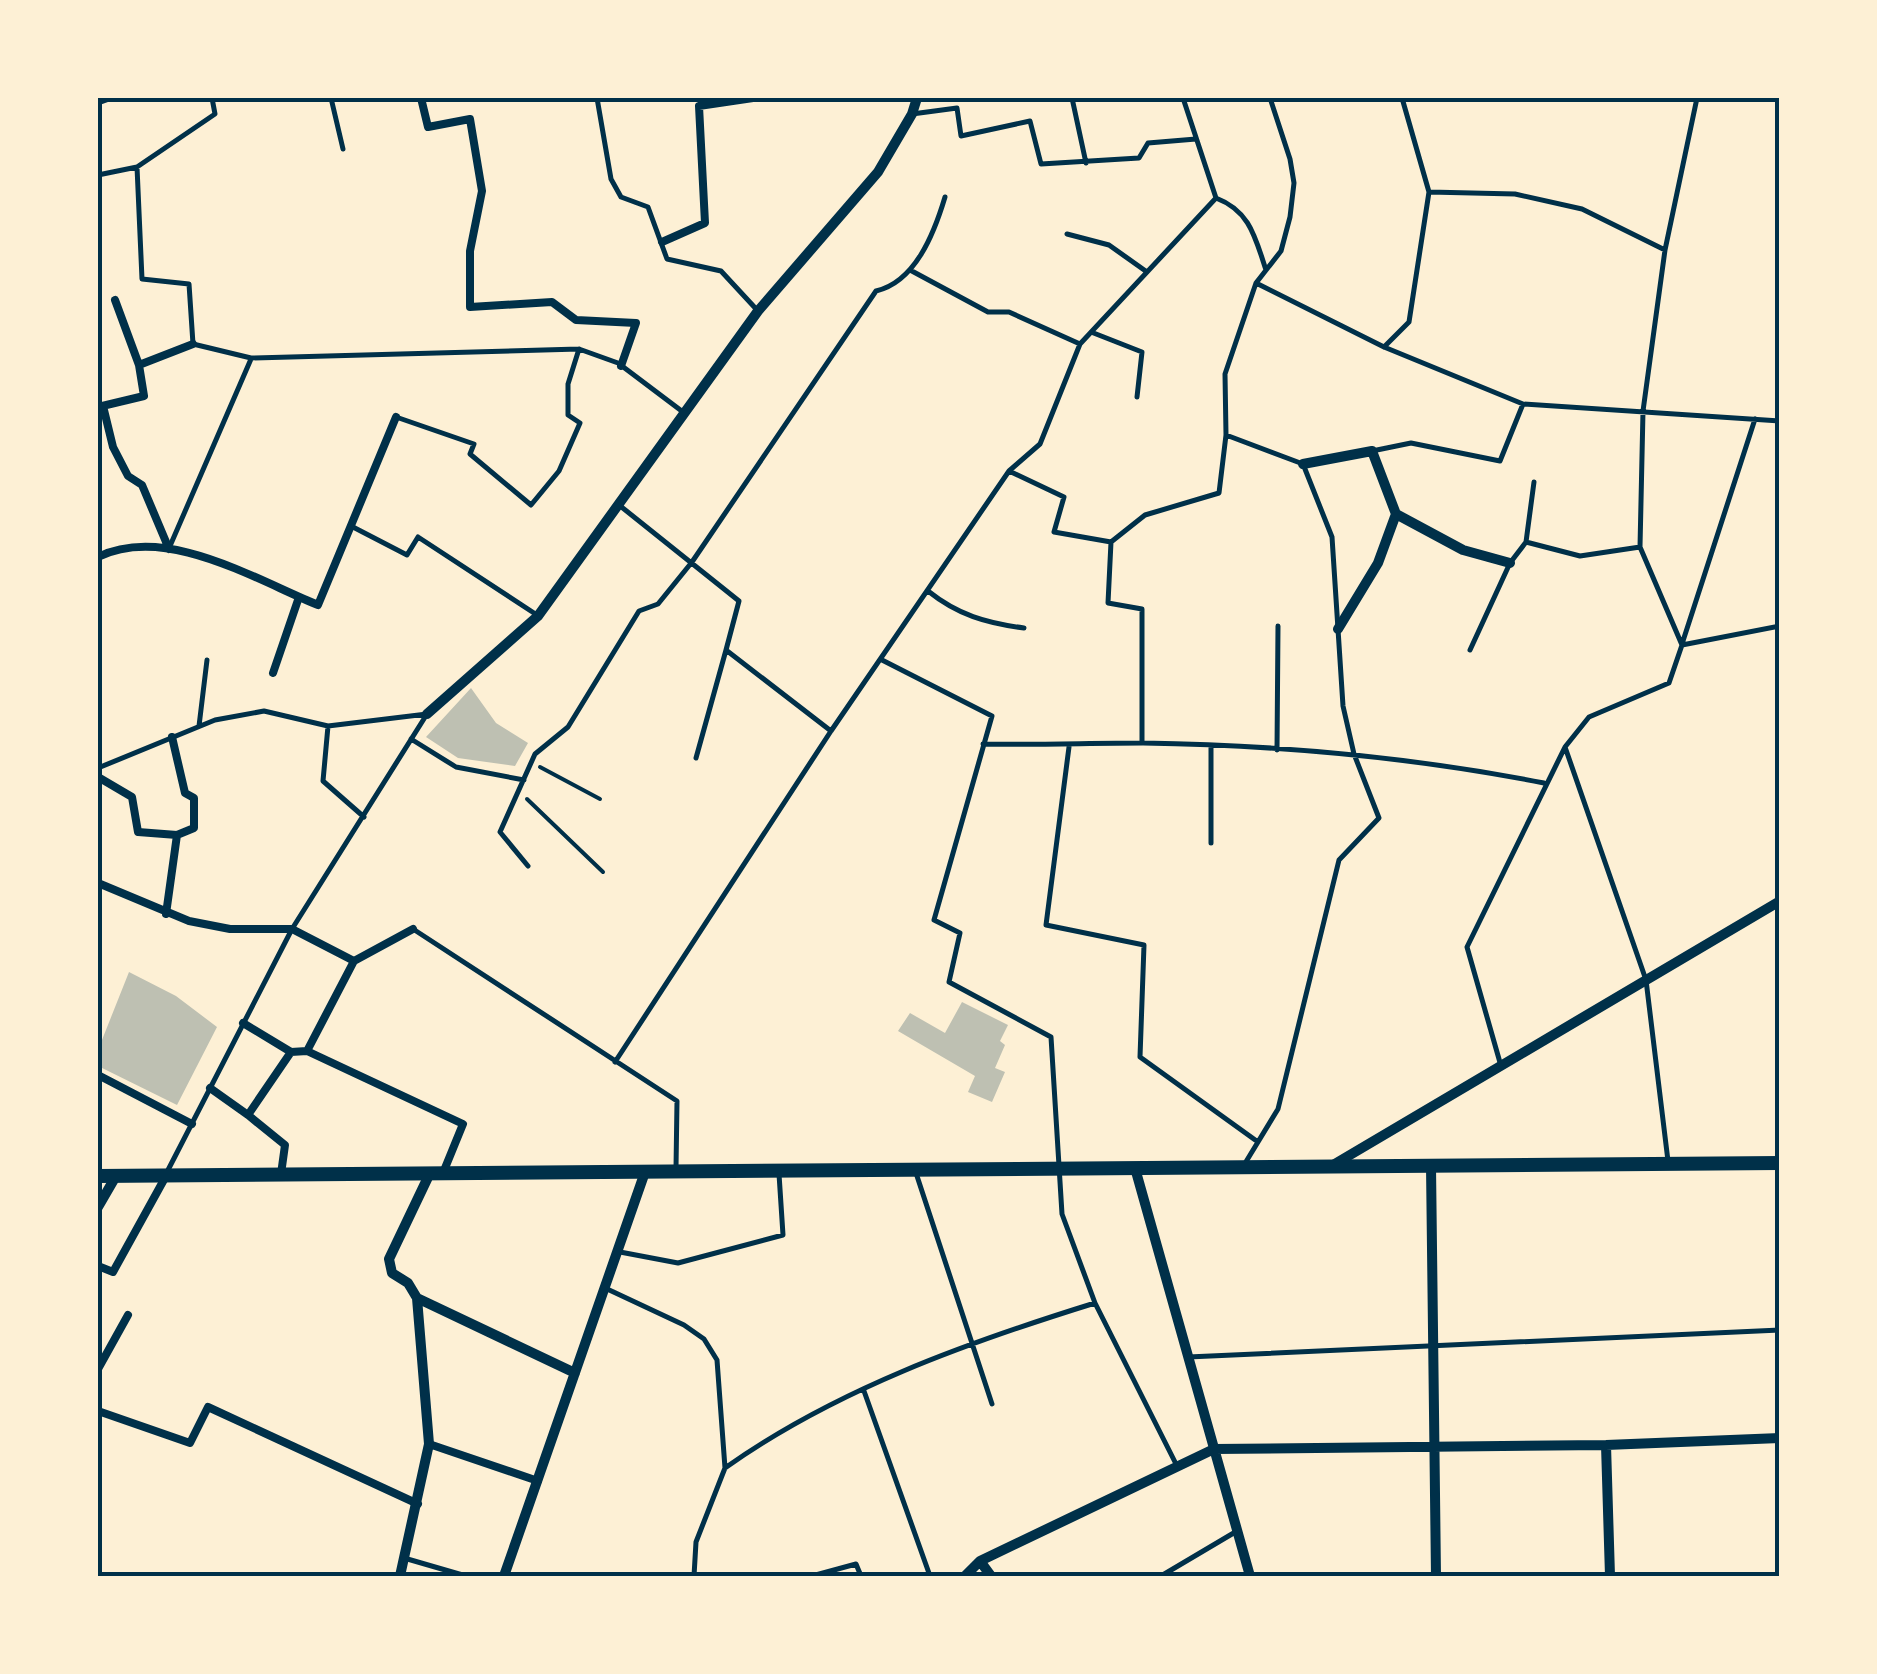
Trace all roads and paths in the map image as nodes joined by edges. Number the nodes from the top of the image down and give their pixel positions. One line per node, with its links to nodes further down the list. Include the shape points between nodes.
1 (112, 98): 13 (lane)
2 (212, 98): 18 (lane, via 216,114)
3 (331, 98): 16 (lane)
4 (421, 98): 39 (street, via 428,128 470,119 482,191 470,251 470,306 552,302 576,320 636,324)
5 (598, 98): 24 (lane, via 611,179 621,197 648,207)
6 (753, 98): 24 (street, via 698,106 705,222)
7 (917, 98): 14 (street)
8 (1072, 98): 17 (lane)
9 (1182, 98): 15 (lane)
10 (1270, 98): 27 (lane, via 1294,183 1281,251)
11 (1402, 98): 20 (lane)
12 (1697, 98): 25 (lane)
13 (98, 103)
14 (912, 114): 17 (lane, via 957,108 961,136 1030,121 1041,164); 31 (street, via 878,172)
15 (1196, 139): 17 (lane, via 1148,143 1140,158); 22 (lane)
16 (343, 149)
17 (1086, 164)
18 (137, 168): 19 (lane); 33 (lane, via 142,279 189,284)
19 (98, 175)
20 (1429, 192): 25 (lane, via 1514,194 1582,209); 35 (lane, via 1409,322)
21 (945, 197): 26 (lane)
22 (1216, 198): 27 (lane, via 1236,206 1250,223); 28 (lane)
23 (1067, 234): 28 (lane, via 1109,244)
24 (662, 242): 31 (lane, via 668,259 720,272)
25 (1666, 250): 43 (lane)
26 (910, 270): 34 (lane, via 988,312 1010,312); 61 (lane, via 865,305)
27 (1266, 270): 29 (lane)
28 (1147, 272): 32 (lane)
29 (1256, 283): 35 (lane); 48 (lane, via 1225,374)
30 (115, 300): 38 (street)
31 (758, 310): 44 (street)
32 (1091, 332): 34 (lane); 40 (lane, via 1142,352)
33 (193, 344): 37 (lane); 38 (street)
34 (1080, 344): 51 (lane, via 1040,444)
35 (1384, 347): 41 (lane)
36 (579, 349): 37 (lane); 39 (lane); 45 (lane, via 568,384 568,415 580,423 559,471 531,504 470,454 474,444)
37 (251, 358): 59 (lane)
38 (139, 365): 42 (street, via 144,396)
39 (621, 366): 44 (lane)
40 (1137, 396)
41 (1524, 404): 43 (lane); 49 (lane, via 1500,461 1411,444)
42 (100, 407): 59 (street)
43 (1643, 411): 46 (lane); 58 (lane)
44 (682, 412): 53 (street)
45 (396, 417): 55 (street)
46 (1755, 419): 47 (lane); 70 (lane)
47 (1780, 421)
48 (1226, 436): 50 (lane); 56 (lane, via 1219,494 1145,515)
49 (1372, 451): 50 (street); 54 (street)
50 (1302, 464): 69 (lane, via 1332,537)
51 (1009, 471): 56 (lane, via 1064,497 1054,532); 63 (lane)
52 (1534, 482): 57 (lane)
53 (617, 503): 61 (lane); 65 (street)
54 (1396, 514): 62 (street, via 1463,550); 69 (street, via 1378,562)
55 (350, 526): 64 (street, via 318,605); 65 (lane, via 407,556 418,537)
56 (1111, 542): 82 (lane, via 1108,602 1142,609)
57 (1526, 542): 58 (lane, via 1580,556); 62 (lane)
58 (1640, 547): 70 (lane)
59 (169, 549): 60 (street, via 126,547); 64 (street)
60 (98, 557)
61 (692, 562): 71 (lane, via 738,600); 90 (lane, via 658,604 639,611 568,727)
62 (1510, 564): 72 (lane)
63 (928, 592): 68 (lane, via 984,622); 74 (lane)
64 (299, 598): 75 (street)
65 (538, 616): 76 (street)
66 (1278, 626): 87 (lane)
67 (1780, 626): 70 (lane)
68 (1024, 628)
69 (1338, 629): 88 (lane)
70 (1682, 644): 86 (lane, via 1669,683 1590,717)
71 (726, 650): 79 (lane); 89 (lane)
72 (1470, 650)
73 (207, 660): 78 (lane)
74 (882, 660): 79 (lane); 83 (lane, via 992,716)
75 (273, 673)
76 (427, 714): 77 (lane); 81 (lane)
77 (328, 726): 78 (lane, via 264,712); 97 (lane, via 324,781)
78 (198, 727): 80 (lane)
79 (831, 731): 112 (lane)
80 (172, 737): 91 (lane); 98 (street, via 185,792 194,798 194,828)
81 (412, 739): 93 (lane, via 456,767); 97 (lane)
82 (1142, 743): 84 (lane); 85 (lane)
83 (983, 744): 84 (lane); 124 (lane, via 934,920 960,933 949,982 1051,1037)
84 (1069, 747): 118 (lane, via 1046,925 1144,945 1140,1058)
85 (1211, 747): 87 (lane); 99 (lane)
86 (1565, 747): 94 (lane); 108 (lane)
87 (1277, 750): 88 (lane)
88 (1354, 754): 94 (lane); 118 (lane, via 1380,818 1339,860 1278,1108)
89 (696, 758)
90 (531, 762): 93 (lane); 96 (path)
91 (98, 768)
92 (98, 776): 98 (street, via 132,797 138,832)
93 (524, 780): 95 (lane)
94 (1544, 783): 113 (lane, via 1467,947)
95 (518, 790): 100 (lane, via 500,832); 101 (path)
96 (600, 800)
97 (364, 817): 106 (lane)
98 (177, 835): 104 (street)
99 (1211, 843)
100 (528, 866)
101 (603, 872)
102 (98, 883): 104 (street)
103 (1780, 902): 108 (street)
104 (166, 914): 106 (street, via 230,929)
105 (413, 929): 107 (street); 112 (lane)
106 (292, 930): 107 (street); 109 (lane)
107 (354, 962): 110 (street)
108 (1646, 980): 113 (street); 120 (lane)
109 (243, 1023): 111 (street); 115 (lane)
110 (307, 1051): 111 (street); 130 (street, via 463,1124)
111 (292, 1052): 116 (street)
112 (615, 1062): 129 (lane, via 677,1101)
113 (1502, 1066): 121 (street)
114 (98, 1076): 117 (street)
115 (210, 1088): 116 (street); 117 (lane)
116 (248, 1115): 131 (street, via 285,1145)
117 (192, 1124): 134 (lane)
118 (1258, 1142): 123 (lane)
119 (1780, 1163): 120 (main road)
120 (1668, 1164): 122 (main road)
121 (1330, 1166): 122 (main road); 123 (main road)
122 (1431, 1166): 145 (street)
123 (1243, 1167): 125 (main road)
124 (1057, 1168): 125 (main road); 127 (main road); 140 (lane, via 1062,1214)
125 (1135, 1168): 147 (street)
126 (779, 1170): 127 (main road); 129 (main road); 136 (lane, via 782,1235 678,1264)
127 (915, 1170): 143 (lane)
128 (645, 1172): 129 (main road); 130 (main road); 136 (street)
129 (676, 1172)
130 (437, 1173): 131 (main road); 139 (street, via 389,1258 392,1273)
131 (280, 1175): 134 (main road)
132 (98, 1176): 133 (main road)
133 (116, 1176): 134 (main road); 135 (street)
134 (166, 1176): 137 (street, via 113,1272)
135 (98, 1207)
136 (618, 1251): 138 (street)
137 (98, 1266)
138 (605, 1288): 149 (street); 159 (lane, via 704,1338 717,1360)
139 (417, 1298): 149 (street); 154 (street)
140 (1095, 1303): 143 (lane); 158 (lane)
141 (128, 1315): 146 (street)
142 (1780, 1330): 145 (lane)
143 (968, 1342): 150 (lane); 151 (lane)
144 (98, 1344): 146 (street)
145 (1433, 1345): 147 (lane); 156 (street)
146 (108, 1350): 148 (street)
147 (1188, 1358): 157 (street)
148 (98, 1369)
149 (575, 1374): 160 (street)
150 (864, 1392): 159 (lane, via 777,1431); 171 (lane)
151 (992, 1404)
152 (98, 1410): 161 (street, via 190,1443 208,1407)
153 (1780, 1438): 155 (street)
154 (429, 1444): 160 (street); 161 (street)
155 (1606, 1445): 156 (street); 177 (street)
156 (1434, 1446): 157 (street); 176 (street)
157 (1214, 1449): 158 (street); 162 (street)
158 (1176, 1464): 164 (street)
159 (725, 1468): 168 (lane, via 696,1542)
160 (538, 1481): 167 (street)
161 (418, 1504): 163 (street)
162 (1237, 1530): 174 (lane); 175 (street)
163 (404, 1558): 165 (street); 166 (lane)
164 (980, 1560): 172 (street); 173 (street)
165 (400, 1576)
166 (466, 1576)
167 (504, 1576)
168 (694, 1576)
169 (812, 1576): 170 (lane, via 856,1564)
170 (861, 1576)
171 (930, 1576)
172 (964, 1576)
173 (991, 1576)
174 (1161, 1576)
175 (1250, 1576)
176 (1436, 1576)
177 (1610, 1576)

